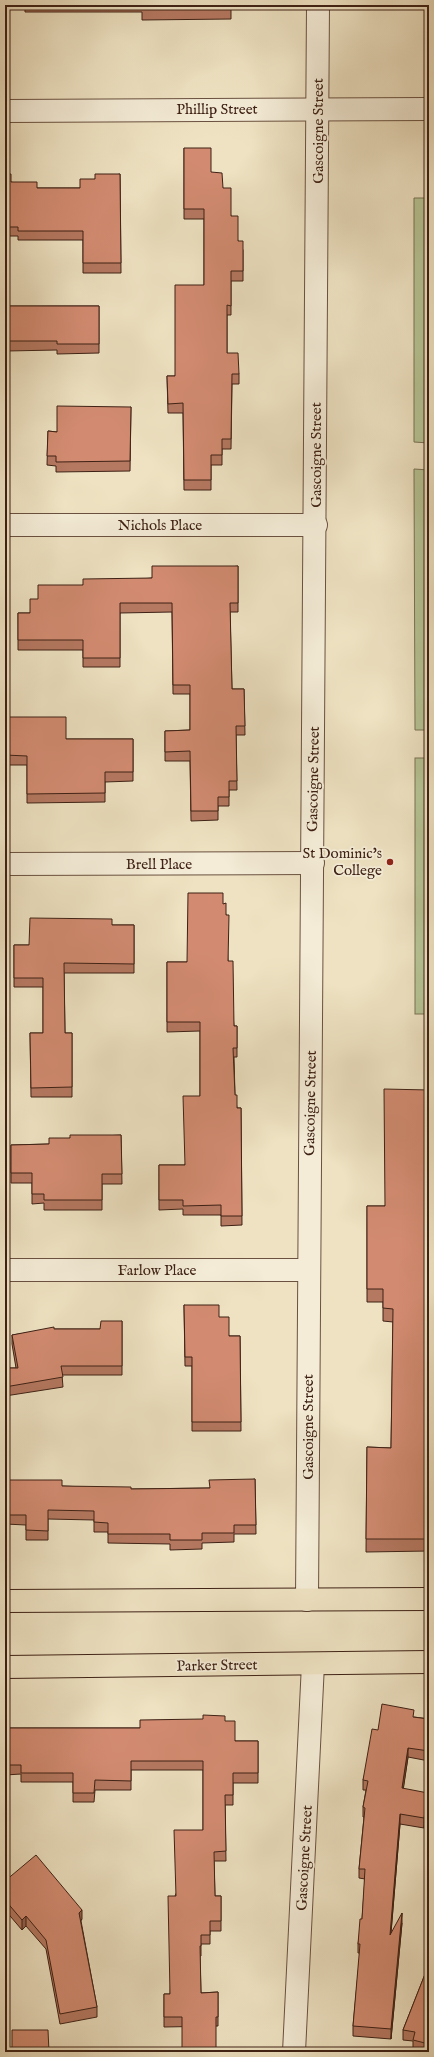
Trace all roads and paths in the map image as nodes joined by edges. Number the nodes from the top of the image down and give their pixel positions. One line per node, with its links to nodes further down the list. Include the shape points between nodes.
1 (318, 5): 2 (street, Gascoigne Street)
2 (319, 108): 3 (street, Phillip Street); 4 (street, Phillip Street); 6 (street, Gascoigne Street)
3 (429, 109)
4 (5, 111)
5 (5, 525): 6 (street, Nichols Place)
6 (316, 525): 7 (street, Gascoigne Street)
7 (313, 863): 8 (street, Brell Place); 10 (street, Gascoigne Street)
8 (5, 864)
9 (5, 1270): 10 (street, Farlow Place)
10 (309, 1270): 12 (street, Gascoigne Street)
11 (429, 1599): 12 (highway)
12 (307, 1600): 13 (highway)
13 (5, 1602)
14 (429, 1662): 15 (highway, Parker Street)
15 (313, 1664): 16 (highway, Parker Street); 17 (street, Gascoigne Street)
16 (5, 1667)
17 (294, 2052)

